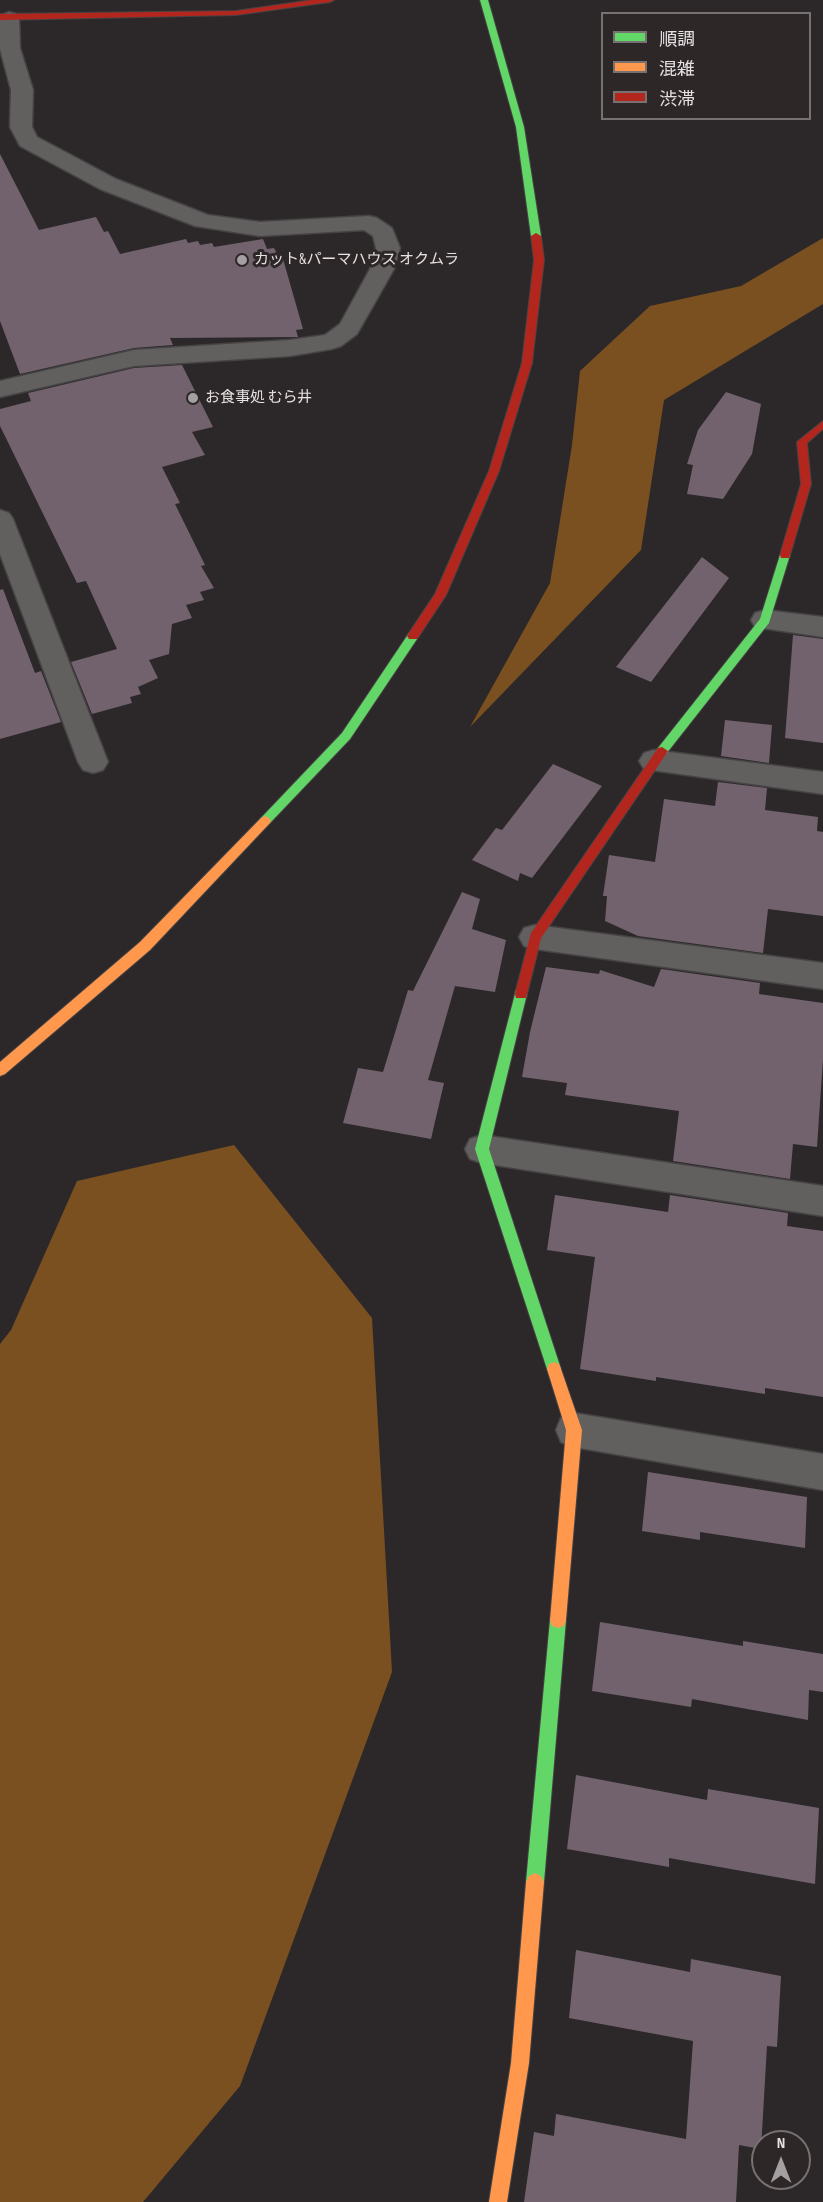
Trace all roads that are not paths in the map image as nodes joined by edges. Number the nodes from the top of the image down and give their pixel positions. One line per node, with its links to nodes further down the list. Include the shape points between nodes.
1 (330, 0): 3 (street, via 236,13)
2 (484, 0): 15 (street, via 520,127 539,260 526,363 494,471 440,595 346,736 145,946)
3 (4, 18): 4 (street, via 22,90 21,127 28,141 108,184 203,221 260,229 369,223 384,233 388,248 382,269 349,329 332,341 290,348 134,358)
4 (0, 389)
5 (823, 424): 6 (street, via 802,442)
6 (814, 485): 8 (street)
7 (0, 519): 11 (street)
8 (765, 620): 9 (street); 10 (street)
9 (823, 627)
10 (654, 761): 12 (street); 13 (street)
11 (93, 762)
12 (823, 783)
13 (536, 937): 14 (street); 16 (street)
14 (823, 976)
15 (0, 1070)
16 (482, 1149): 17 (street); 18 (street)
17 (823, 1201)
18 (574, 1430): 19 (street); 20 (street, via 520,2063)
19 (823, 1472)
20 (498, 2202)

